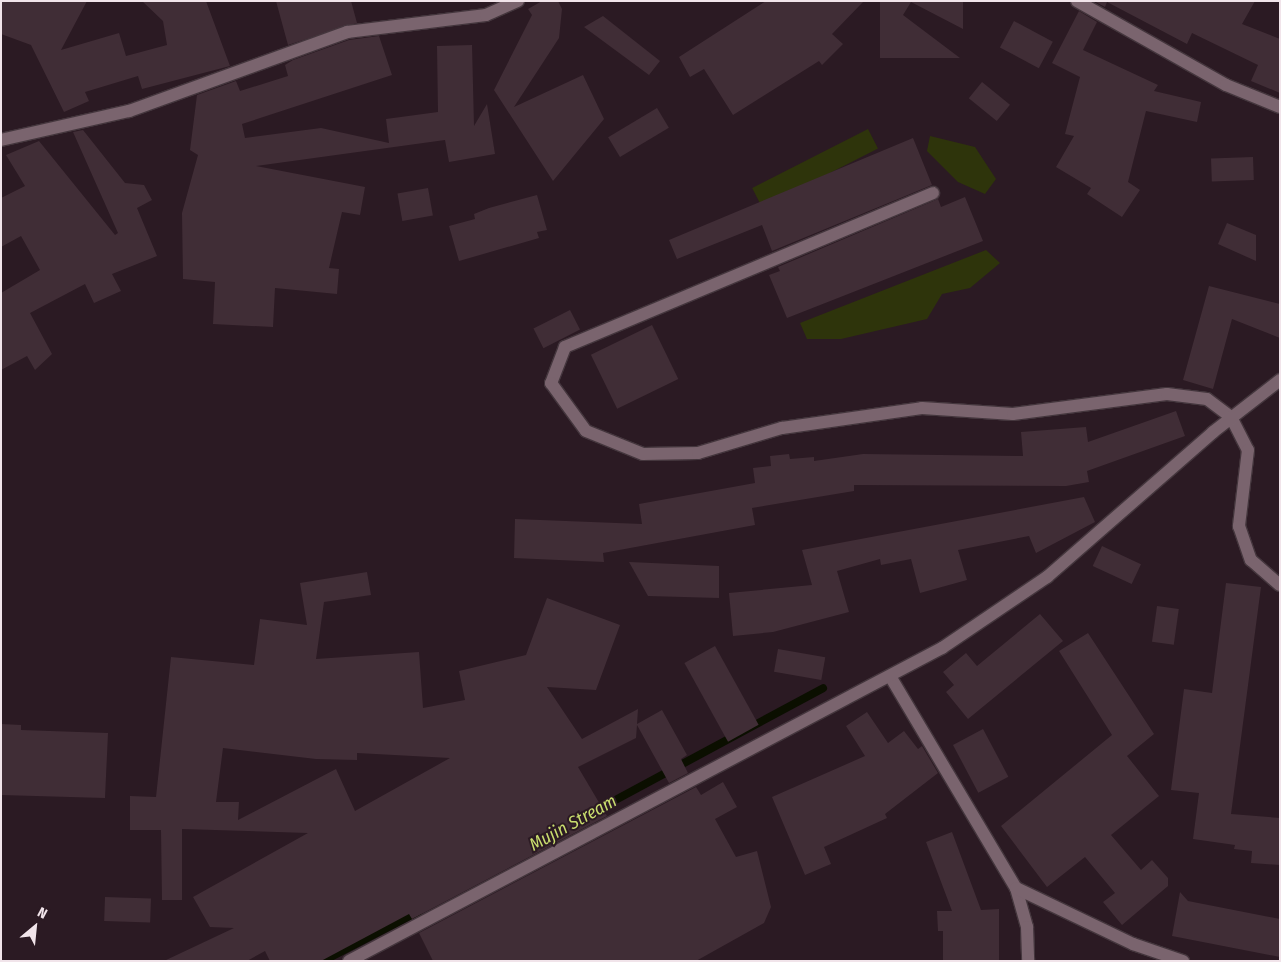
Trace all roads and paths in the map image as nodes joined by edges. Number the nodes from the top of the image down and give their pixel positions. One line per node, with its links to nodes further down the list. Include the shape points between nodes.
1 (518, 1): 4 (street, via 486,15 347,32 129,111)
2 (1077, 1): 3 (street, via 1226,85)
3 (1280, 108)
4 (1, 140)
5 (933, 193): 7 (street, via 565,347 551,383 586,431 643,454 698,453 782,428 922,408 1013,414 1167,394 1206,400)
6 (1280, 380): 7 (street)
7 (1231, 417): 8 (street, via 1248,450 1238,526 1251,560); 9 (street, via 1047,577 942,648)
8 (1280, 585)
9 (890, 676): 10 (street); 11 (street)
10 (1016, 888): 12 (street, via 1027,927); 13 (street, via 1133,944)
11 (349, 961)
12 (1028, 961)
13 (1183, 961)

